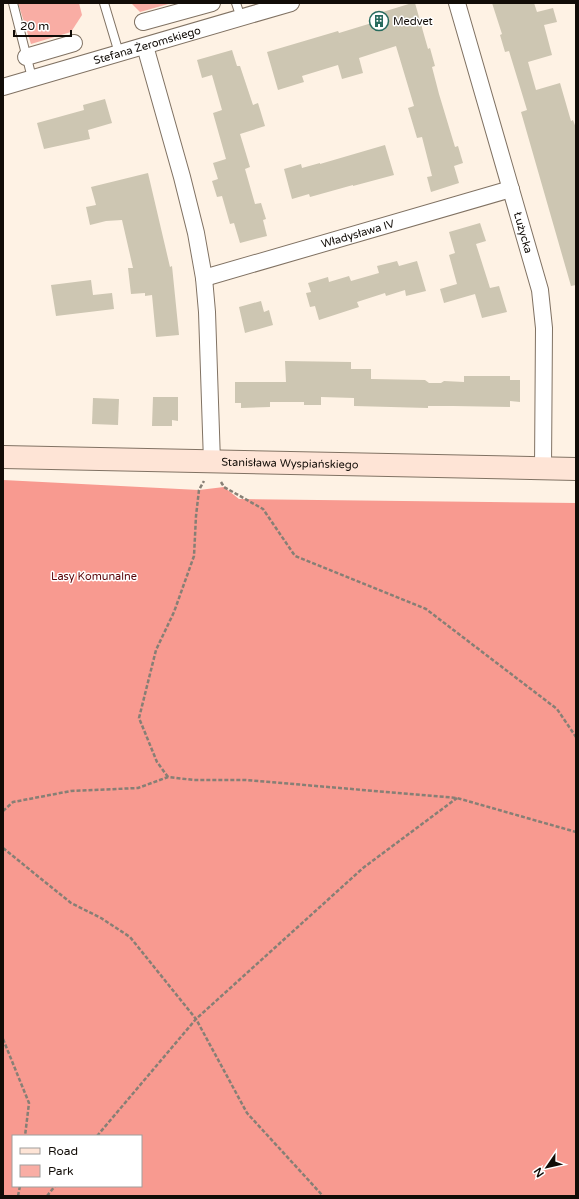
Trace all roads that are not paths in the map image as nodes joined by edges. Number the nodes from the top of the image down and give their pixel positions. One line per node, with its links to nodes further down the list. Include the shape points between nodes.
1 (13, 3): 11 (lane)
2 (104, 3): 10 (lane)
3 (212, 3): 7 (street)
4 (291, 3): 6 (street, Stefana Żeromskiego)
5 (457, 3): 14 (street, Łużycka)
6 (239, 10): 9 (street, Stefana Żeromskiego)
7 (143, 22)
8 (74, 43): 11 (street)
9 (145, 46): 10 (street, Stefana Żeromskiego); 15 (street, via 182,177)
10 (119, 53): 12 (street, Stefana Żeromskiego)
11 (26, 57): 12 (lane)
12 (32, 78): 13 (street, Stefana Żeromskiego)
13 (3, 87)
14 (511, 189): 15 (street, Władysława IV); 18 (street, Łużycka, via 543,305)
15 (204, 278): 17 (street)
16 (3, 457): 17 (street, Stanisława Wyspiańskiego)
17 (212, 462): 18 (street, Stanisława Wyspiańskiego)
18 (543, 468): 19 (street, Stanisława Wyspiańskiego)
19 (576, 469)

